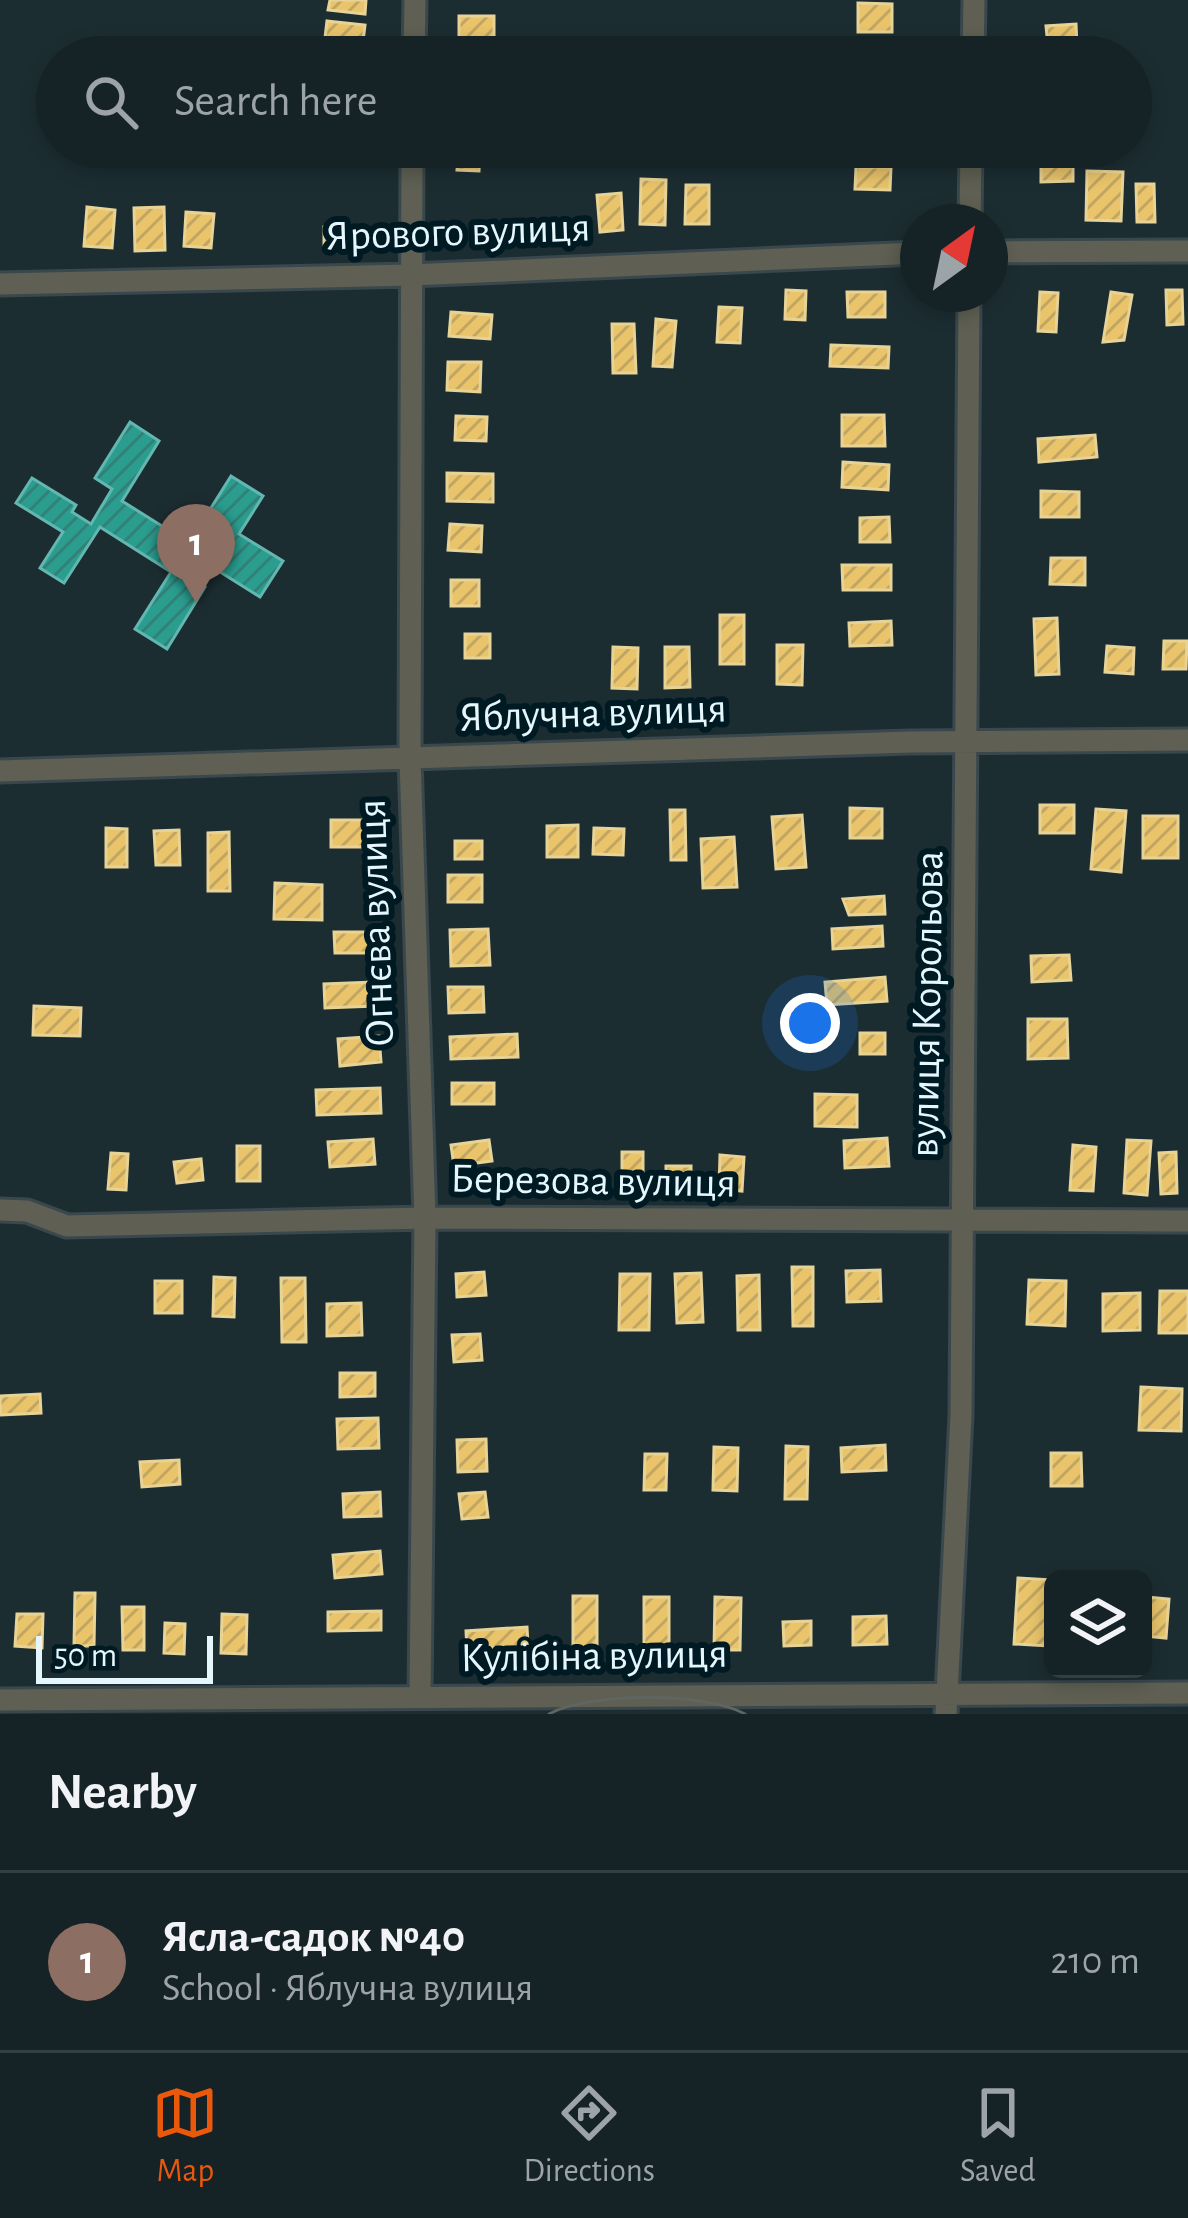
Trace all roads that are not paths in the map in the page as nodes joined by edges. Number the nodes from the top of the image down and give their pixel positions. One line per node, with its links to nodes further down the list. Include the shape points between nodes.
1 (415, 0): 3 (street)
2 (974, 0): 4 (street)
3 (414, 36)
4 (973, 36)
5 (412, 168): 11 (street, Огнєва вулиця)
6 (971, 168): 7 (street)
7 (970, 204)
8 (1188, 251): 9 (street)
9 (1008, 252)
10 (900, 254): 11 (street, Ярового вулиця)
11 (410, 274): 12 (street, Ярового вулиця); 16 (street, Огнєва вулиця)
12 (0, 284)
13 (969, 312): 15 (street, вулиця Корольова)
14 (1188, 740): 15 (street, Яблучна вулиця)
15 (970, 741): 16 (street, Яблучна вулиця); 21 (street, вулиця Корольова)
16 (410, 758): 17 (street, Яблучна вулиця); 19 (street, Огнєва вулиця)
17 (0, 771)
18 (0, 1210): 19 (street, Березова вулиця, via 67,1226)
19 (425, 1218): 21 (street, Березова вулиця); 24 (street, Огнєва вулиця)
20 (1188, 1221): 21 (street, Березова вулиця)
21 (964, 1223): 22 (street, вулиця Корольова)
22 (946, 1690): 23 (street, Кулібіна вулиця); 24 (street, Кулібіна вулиця); 26 (street, вулиця Корольова)
23 (1188, 1693)
24 (420, 1697): 25 (street, Кулібіна вулиця)
25 (0, 1700)
26 (946, 1714)

